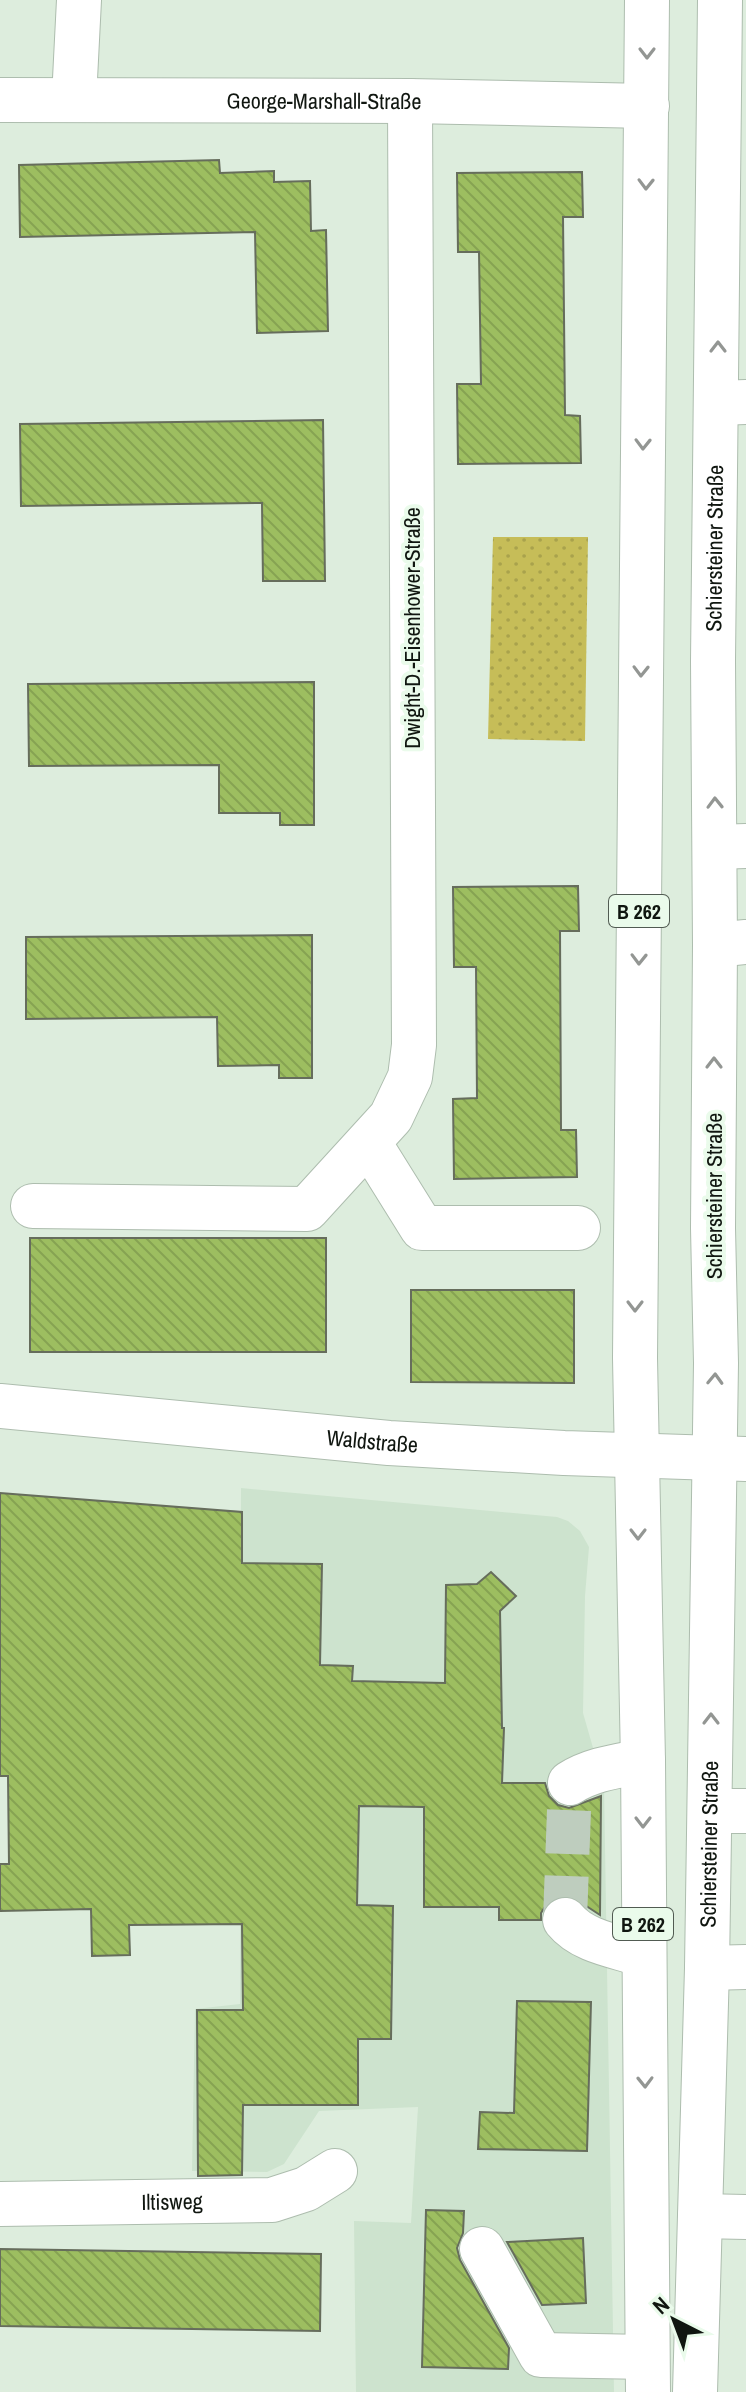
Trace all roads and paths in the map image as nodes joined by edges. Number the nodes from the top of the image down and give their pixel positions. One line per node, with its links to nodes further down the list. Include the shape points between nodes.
1 (79, 0): 4 (main road)
2 (647, 0): 7 (main road, B 262, one-way to 7)
3 (720, 0): 8 (main road, Schiersteiner Straße, one-way to 3)
4 (74, 99): 5 (main road, George-Marshall-Straße); 6 (main road, George-Marshall-Straße)
5 (0, 100)
6 (410, 101): 7 (main road, George-Marshall-Straße); 11 (main road, Dwight-D.-Eisenhower-Straße, via 414,1045 410,1077 391,1117)
7 (647, 106): 15 (main road, B 262, one-way to 15, via 635,1228)
8 (732, 403): 9 (main road, Schiersteiner Straße, one-way to 8, via 713,661)
9 (731, 846): 10 (main road, Schiersteiner Straße)
10 (731, 943): 16 (main road, Schiersteiner Straße, one-way to 10, via 716,1363 713,1228)
11 (369, 1143): 12 (main road, Dwight-D.-Eisenhower-Straße, via 307,1209); 13 (main road, via 422,1228)
12 (33, 1206)
13 (578, 1228)
14 (0, 1406): 15 (main road, Waldstraße, via 389,1443)
15 (638, 1456): 16 (main road, Waldstraße); 17 (main road, B 262, one-way to 17)
16 (730, 1458): 19 (main road, Schiersteiner Straße, one-way to 16)
17 (643, 1761): 18 (main road); 21 (main road, B 262, one-way to 21)
18 (570, 1783)
19 (728, 1811): 22 (main road, Schiersteiner Straße)
20 (565, 1920): 21 (main road, via 581,1935)
21 (644, 1955): 28 (main road, B 262, one-way to 28)
22 (727, 1968): 25 (main road, Schiersteiner Straße)
23 (335, 2171): 24 (main road, Iltisweg, via 306,2189 272,2200)
24 (0, 2204)
25 (700, 2216): 26 (main road); 29 (main road, Schiersteiner Straße)
26 (746, 2217)
27 (482, 2249): 28 (main road, via 541,2355)
28 (648, 2374)
29 (695, 2392)

